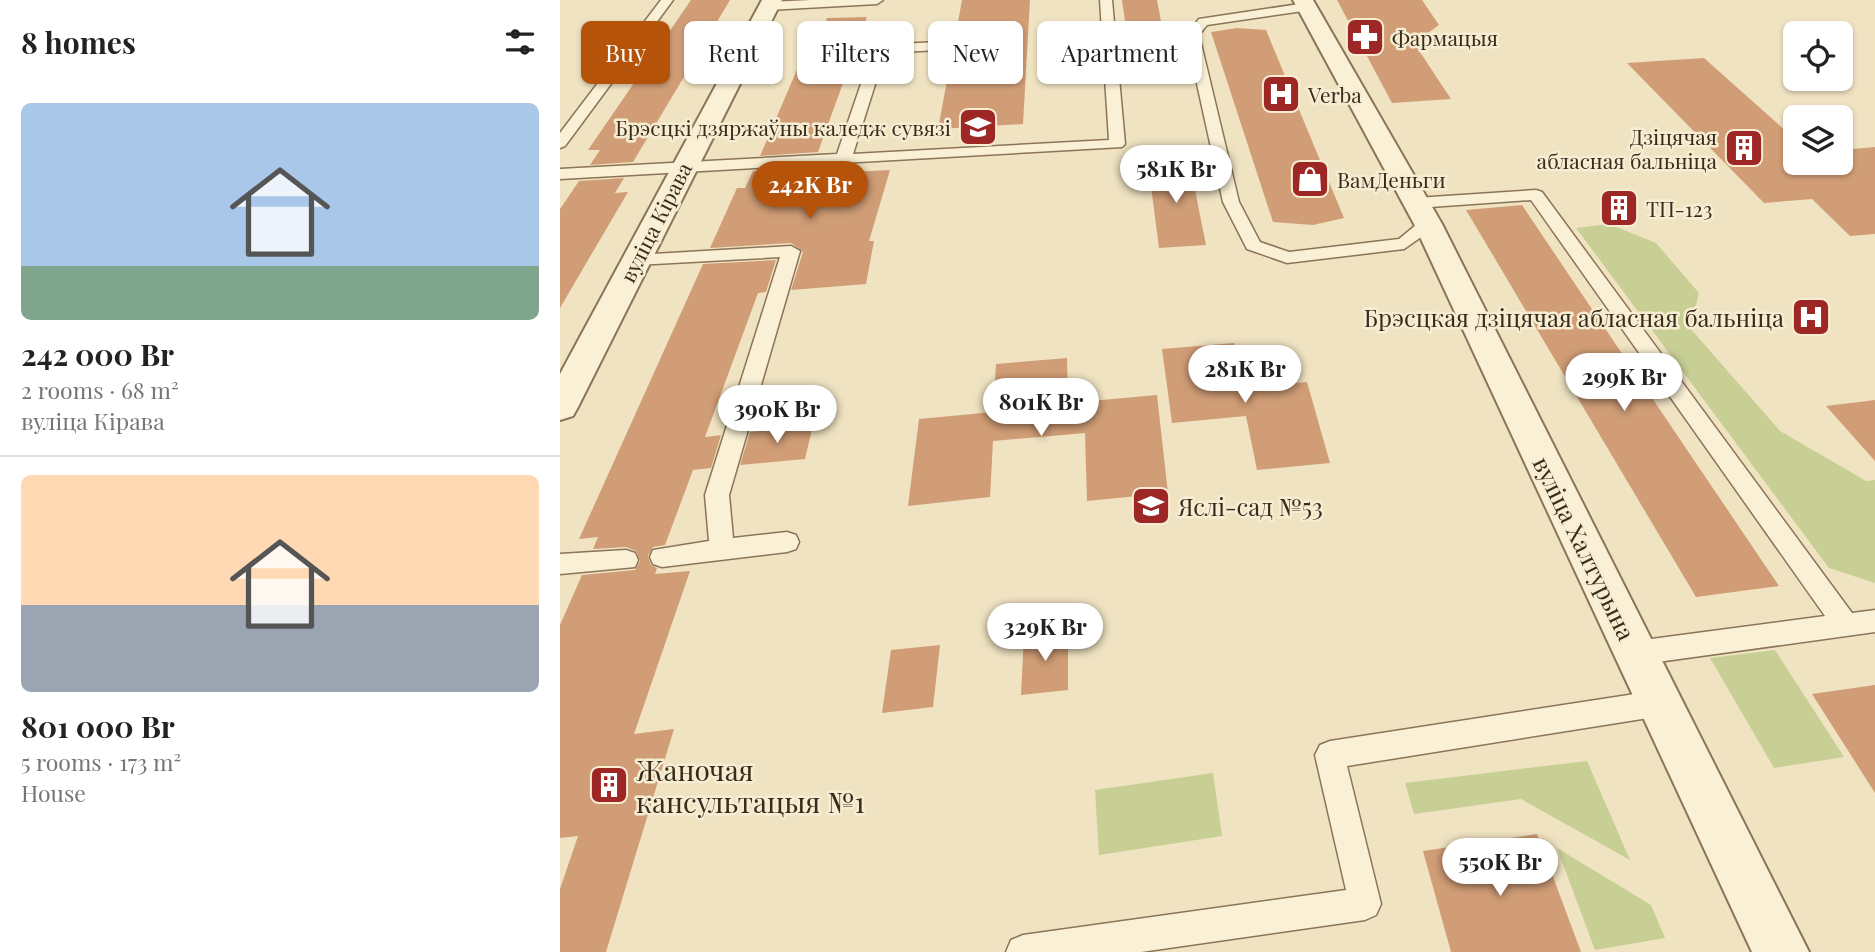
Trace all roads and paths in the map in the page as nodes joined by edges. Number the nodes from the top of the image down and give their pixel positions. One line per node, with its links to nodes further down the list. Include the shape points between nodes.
1 (667, 0): 7 (lane)
2 (877, 0): 4 (lane)
3 (1106, 0): 10 (lane, via 1117,144)
4 (770, 3): 11 (street, вуліца Кірава)
5 (1305, 3): 13 (street, вуліца Халтурына); 13 (lane, via 1203,22 1192,34 1231,202 1254,245 1287,258 1404,244)
6 (928, 47): 10 (lane, via 880,49)
7 (581, 115): 8 (lane); 9 (lane)
8 (560, 116)
9 (560, 143)
10 (844, 159): 11 (lane)
11 (682, 168): 12 (lane); 14 (street, вуліца Кірава)
12 (560, 174)
13 (1422, 214): 22 (lane, via 1536,195); 23 (street, вуліца Халтурына)
14 (636, 260): 15 (street, вуліца Кірава); 17 (lane, via 791,251 717,495)
15 (560, 407)
16 (787, 542): 17 (lane)
17 (722, 550): 18 (lane)
18 (662, 557)
19 (626, 560): 20 (lane)
20 (560, 564)
21 (1875, 621): 22 (lane)
22 (1845, 624): 23 (lane)
23 (1636, 653): 24 (street, вуліца Халтурына)
24 (1661, 703): 25 (lane, via 1330,755 1365,904); 26 (street, вуліца Халтурына)
25 (1023, 952)
26 (1781, 952)

